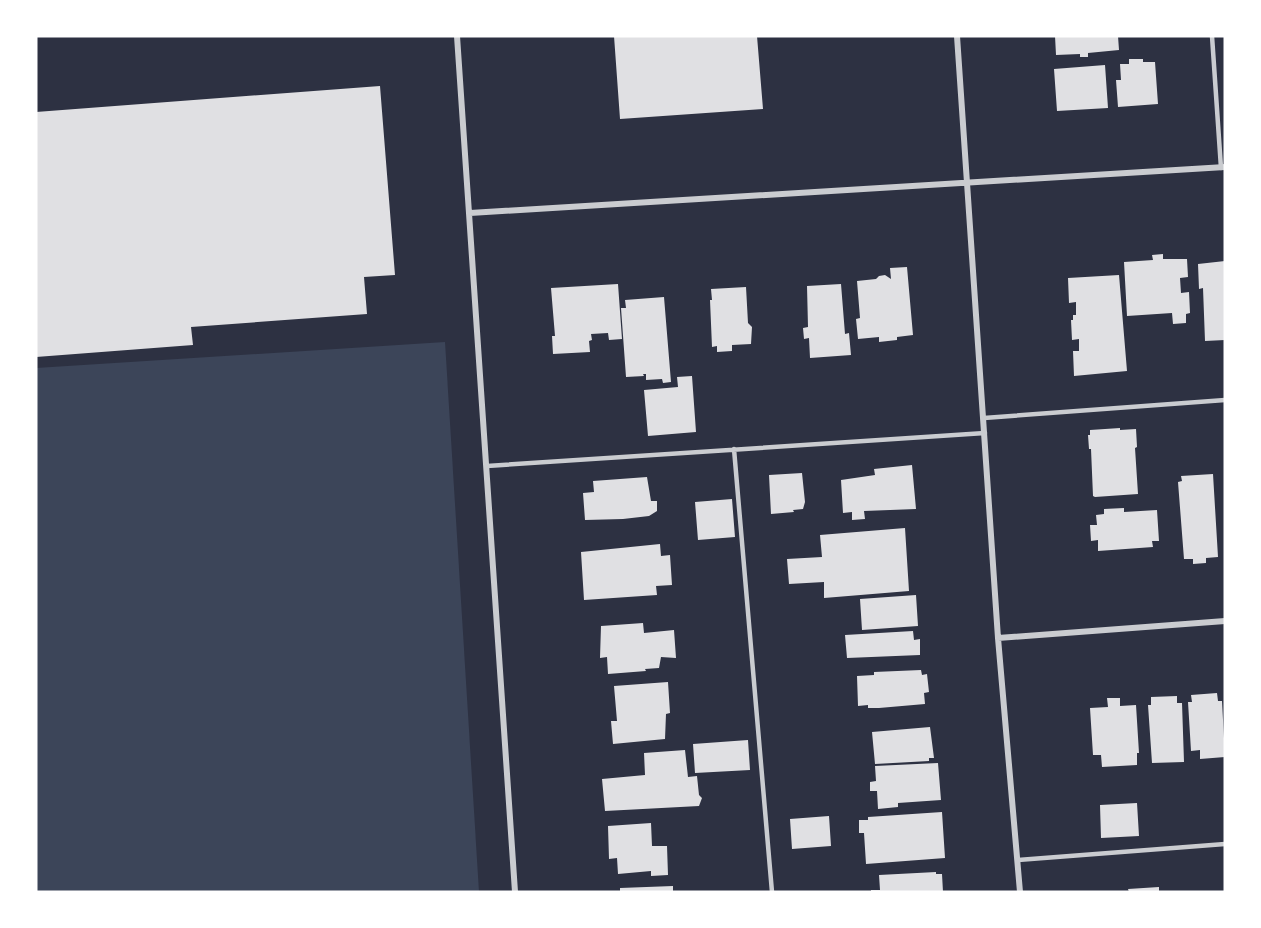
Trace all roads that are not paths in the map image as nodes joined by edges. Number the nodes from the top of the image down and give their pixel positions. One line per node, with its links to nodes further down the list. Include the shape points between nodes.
1 (457, 36): 6 (street)
2 (957, 36): 5 (street)
3 (1212, 36): 4 (lane)
4 (1223, 167): 5 (street)
5 (969, 184): 6 (street); 8 (street)
6 (470, 213): 11 (street)
7 (1225, 400): 8 (lane)
8 (984, 418): 9 (street)
9 (985, 433): 10 (lane); 13 (street)
10 (734, 449): 11 (lane); 17 (lane)
11 (487, 466): 16 (street)
12 (1225, 621): 13 (street)
13 (998, 638): 15 (street)
14 (1225, 843): 15 (lane)
15 (1018, 860): 18 (street)
16 (515, 892)
17 (772, 892)
18 (1020, 892)

